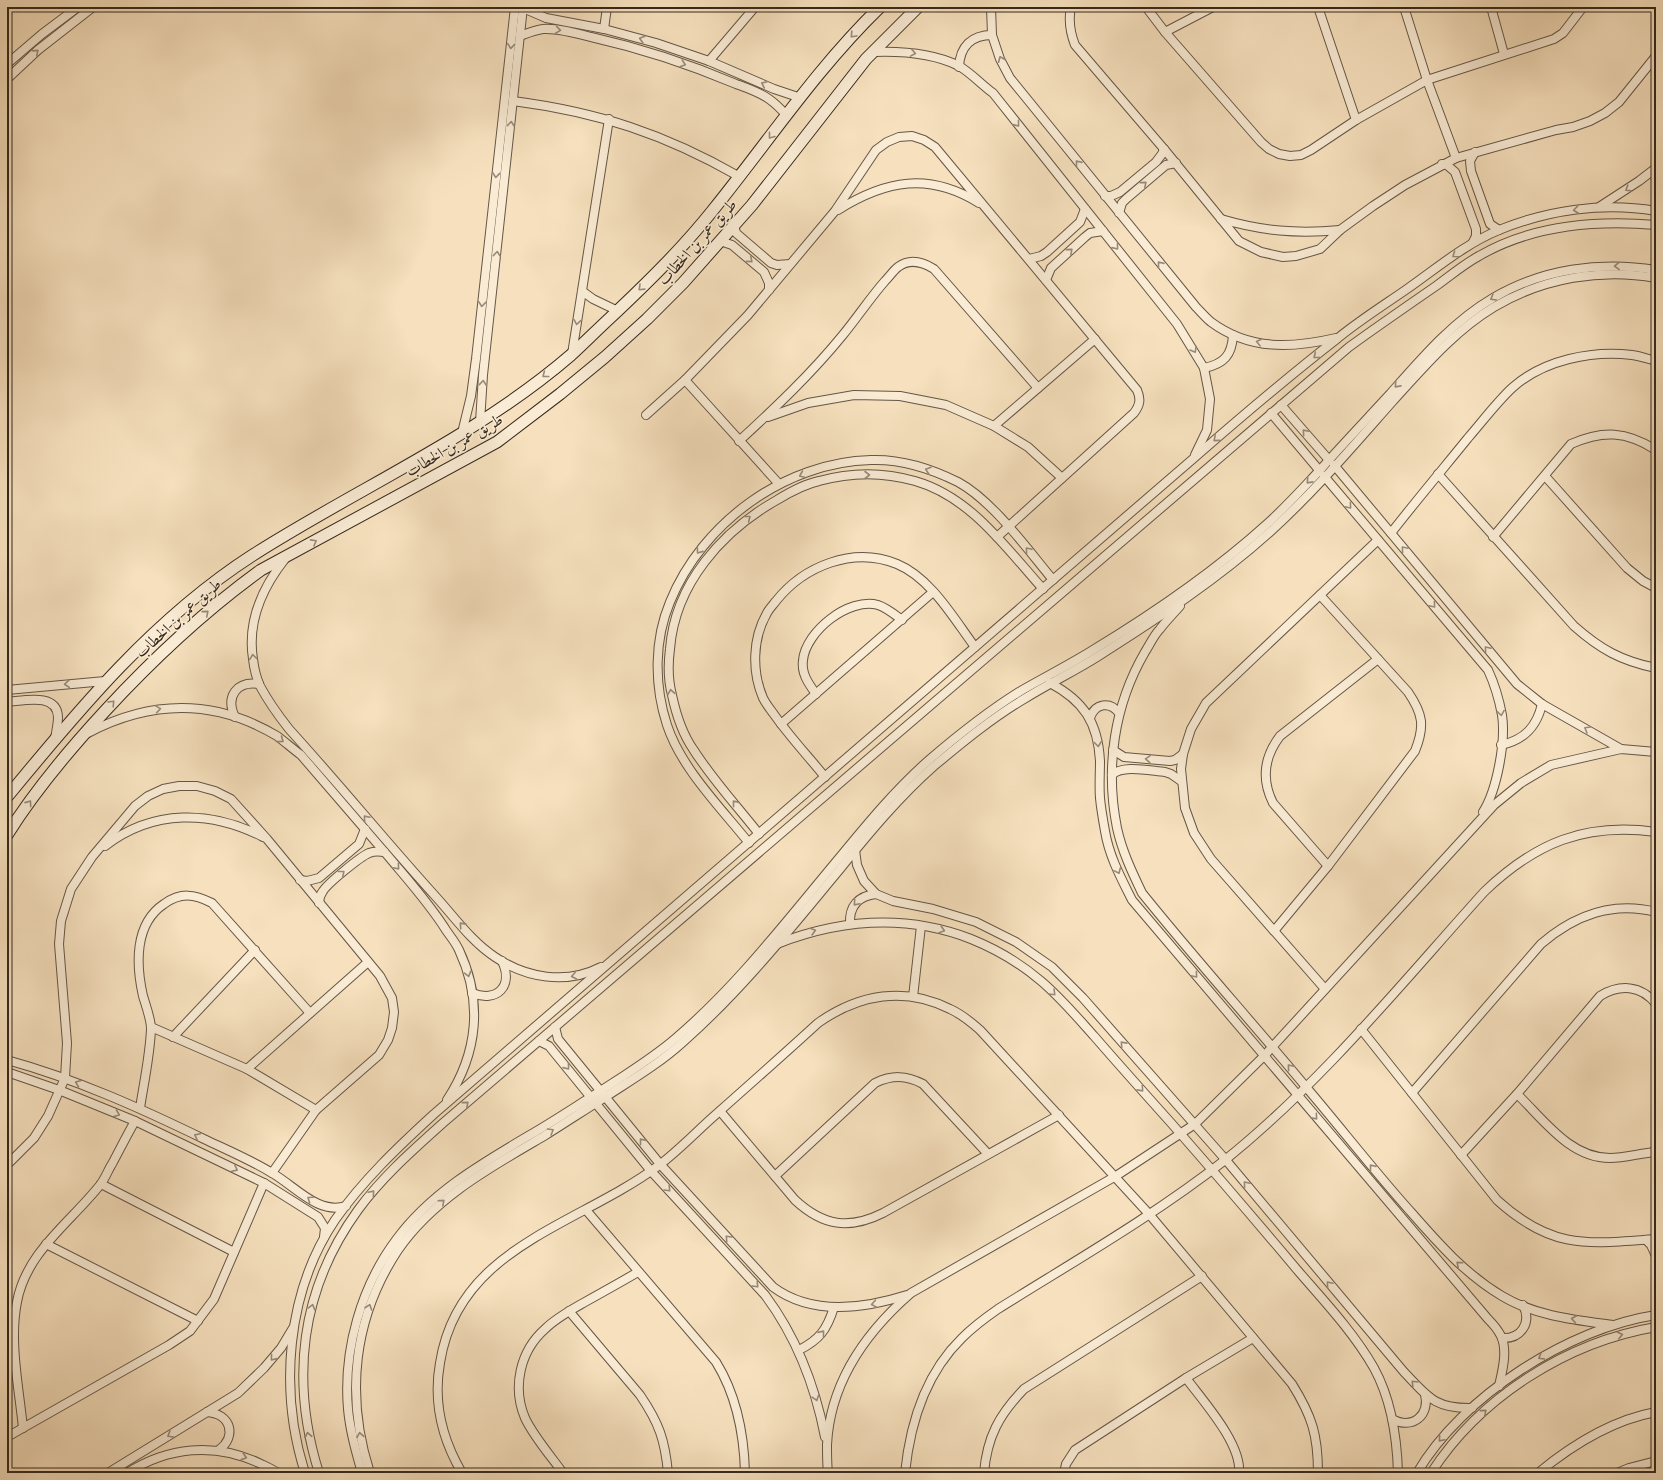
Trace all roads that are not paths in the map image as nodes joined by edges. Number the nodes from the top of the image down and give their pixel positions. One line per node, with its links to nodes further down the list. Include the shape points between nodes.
1 (78, 7): 24 (street)
2 (93, 7): 26 (street, one-way to 2, via 38,50)
3 (520, 7): 16 (street, via 546,18); 19 (street); 77 (street, one-way to 77, via 471,396)
4 (607, 7): 16 (street)
5 (755, 7): 23 (street)
6 (880, 7): 28 (street, طريق عمر بن الخطاب, one-way to 28, via 850,38)
7 (918, 7): 20 (street, طريق عمر بن الخطاب)
8 (991, 7): 18 (street)
9 (1071, 7): 33 (street, via 1069,19 1075,46)
10 (1146, 7): 17 (street)
11 (1213, 7): 17 (street)
12 (1318, 7): 32 (street)
13 (1404, 7): 27 (street)
14 (1491, 7): 21 (street)
15 (1583, 7): 21 (street, via 1563,33 1554,39 1545,44)
16 (604, 29): 23 (street, one-way to 16)
17 (1165, 32): 32 (street, via 1261,142 1279,154 1300,155)
18 (992, 35): 25 (street, via 975,37 968,42 962,49); 40 (street, one-way to 18, via 1010,78)
19 (520, 36): 29 (street); 30 (street, one-way to 30, via 532,31 556,30 601,39 652,54 705,71 769,98)
20 (874, 52): 25 (street, one-way to 25, via 903,51 932,56); 48 (street, طريق عمر بن الخطاب)
21 (1504, 54): 27 (street)
22 (1656, 56): 34 (street, via 1619,102 1590,121)
23 (709, 61): 28 (street, one-way to 23)
24 (7, 64)
25 (959, 67): 43 (street, one-way to 43, via 993,93)
26 (7, 79)
27 (1427, 80): 32 (street); 35 (street)
28 (801, 98): 30 (street, طريق عمر بن الخطاب)
29 (513, 101): 31 (street); 75 (street, one-way to 29)
30 (787, 116): 39 (street, طريق عمر بن الخطاب, one-way to 39)
31 (609, 119): 39 (street, via 683,146); 61 (street)
32 (1356, 120)
33 (1164, 149): 36 (street); 40 (street, via 1156,162 1120,192)
34 (1475, 152): 35 (street); 51 (street, via 1470,161 1471,171 1490,224)
35 (1456, 158): 37 (street)
36 (1176, 163): 46 (street, one-way to 36, via 1122,202 1166,165); 47 (street)
37 (1442, 164): 50 (street); 54 (street, via 1451,168 1457,177 1476,230)
38 (1656, 168): 42 (street, one-way to 42)
39 (740, 177): 62 (street, طريق عمر بن الخطاب, one-way to 62, via 682,246)
40 (1105, 196): 46 (street)
41 (986, 207): 45 (street, via 959,192 922,183 898,184 876,190); 45 (street, via 935,147 912,136 886,142 876,150); 55 (street)
42 (1598, 207): 44 (street, via 1632,207); 51 (street, one-way to 51, via 1544,216)
43 (1085, 209): 52 (street); 55 (street, via 1080,222 1047,252)
44 (1656, 211)
45 (835, 212): 56 (street)
46 (1119, 213): 63 (street, one-way to 46, via 1211,322 1196,307)
47 (1220, 218): 50 (street, via 1243,225 1285,232 1316,233); 50 (street, via 1239,241 1272,256 1296,256 1320,249)
48 (734, 225): 53 (street, طريق عمر بن الخطاب); 56 (street, via 739,236 771,263)
49 (1656, 225): 71 (street, via 1627,222 1566,227 1507,243 1479,256 1349,346)
50 (1340, 230)
51 (1499, 230): 54 (street)
52 (1103, 231): 59 (street, one-way to 52, via 1051,268 1085,237 1090,233); 68 (street, one-way to 68, via 1177,324)
53 (720, 241): 60 (street, one-way to 60, via 732,245 764,272); 94 (street, طريق عمر بن الخطاب, one-way to 53, via 497,442 560,394 647,319)
54 (1473, 242): 64 (street, one-way to 64)
55 (1029, 259): 59 (street)
56 (790, 264): 60 (street)
57 (1656, 270): 79 (street, one-way to 79, via 1625,266 1570,269 1518,285 1493,298 1449,330)
58 (1656, 278): 79 (street, via 1624,274 1573,277 1533,288 1497,305 1454,337)
59 (1046, 280): 65 (street)
60 (769, 290): 69 (street)
61 (582, 291): 62 (street, via 599,303); 66 (street, one-way to 66)
62 (618, 311): 66 (street, طريق عمر بن الخطاب)
63 (1233, 335): 64 (street, one-way to 63, via 1302,345 1283,346 1260,343); 68 (street, via 1229,353 1222,361)
64 (1339, 337): 81 (street, one-way to 81)
65 (1095, 339): 70 (street); 86 (street, via 1137,390 1140,402 1134,413)
66 (572, 354): 75 (street, طريق عمر بن الخطاب, one-way to 75)
67 (1656, 361): 84 (street, via 1607,354 1556,363 1534,372 1512,388)
68 (1204, 368): 81 (street, via 1210,399 1207,430)
69 (685, 380): 73 (street); 78 (street)
70 (1038, 388): 74 (street, via 934,269 926,264 906,263 897,267 841,337); 76 (street)
71 (1281, 405): 72 (street); 82 (street, one-way to 71)
72 (1271, 413): 83 (street); 155 (street)
73 (646, 415)
74 (764, 418): 76 (street, via 808,403 854,395 900,396 946,405); 78 (street)
75 (480, 422): 77 (street, طريق عمر بن الخطاب)
76 (994, 426): 86 (street, via 1028,447)
77 (462, 433): 105 (street, طريق عمر بن الخطاب, via 246,560 192,600)
78 (739, 441): 87 (street)
79 (1349, 444): 82 (street)
80 (1656, 450): 85 (street, via 1642,441 1622,435 1604,434 1587,437 1571,444)
81 (1194, 458): 95 (street)
82 (1332, 462): 83 (street); 90 (street)
83 (1322, 473): 88 (street); 93 (street, one-way to 93)
84 (1438, 474): 90 (street); 92 (street)
85 (1545, 476): 92 (street); 96 (street, via 1627,568)
86 (1062, 478): 89 (street)
87 (779, 484): 89 (street, one-way to 87, via 987,504 959,483 903,462 871,460 840,463); 133 (street, one-way to 133, via 751,502 725,524 697,554 670,602 661,633 657,664 660,696 667,726 680,755)
88 (1291, 506): 99 (street, via 1274,529); 169 (street, via 1201,578 1091,651 1015,695 969,727 926,763 886,803 750,965 712,1005 675,1039)
89 (1009, 527): 91 (street); 95 (street, one-way to 89)
90 (1391, 533): 111 (street, one-way to 90, via 1507,673)
91 (997, 537): 97 (street); 130 (street, one-way to 91, via 692,748 679,721 671,693 668,664 671,634 679,606 692,580 709,556 732,531 758,510 818,481 850,474 884,475 916,481 947,494 974,513)
92 (1494, 537): 104 (street, via 1574,626 1590,639 1610,653 1633,663)
93 (1378, 540): 100 (street); 118 (street, one-way to 118, via 1488,670 1497,690 1502,717)
94 (288, 556): 107 (street, one-way to 94, via 252,651 254,617 266,585); 116 (street, طريق عمر بن الخطاب, one-way to 94, via 150,664 191,626 261,570)
95 (1053, 580): 97 (street)
96 (1656, 588)
97 (1043, 589): 102 (street)
98 (934, 592): 101 (street); 102 (street); 115 (street, via 917,576 897,564 876,558 852,557 830,562 808,572 785,590 767,613 756,641 755,671 764,699)
99 (1191, 595): 106 (street, via 1095,658); 112 (street, via 1158,630 1135,670)
100 (1320, 595): 103 (street); 122 (street, via 1206,703 1191,728)
101 (902, 620): 109 (street); 109 (street, via 878,605 864,604 850,608 826,622 808,644 803,659 805,677)
102 (975, 647): 124 (street)
103 (1378, 659): 137 (street, via 1417,705 1421,720 1421,736 1415,751); 137 (street, via 1280,736 1267,761 1266,782 1273,803)
104 (1656, 668)
105 (105, 681): 108 (street, one-way to 108); 117 (street, طريق عمر بن الخطاب)
106 (1050, 683): 114 (street, via 1079,703); 134 (street, via 974,733 931,769 891,808)
107 (259, 684): 113 (street, via 250,683 235,692 231,700 231,709); 147 (street, one-way to 107, via 480,945 413,872 289,729)
108 (7, 690)
109 (816, 694): 115 (street)
110 (7, 702): 117 (street, via 50,702 58,716)
111 (1542, 704): 118 (street, via 1529,732); 119 (street, one-way to 111)
112 (1119, 714): 114 (street, via 1112,707 1103,705 1094,710); 120 (street)
113 (235, 717): 116 (street, one-way to 113, via 108,722 136,713 165,708 195,708); 127 (street, one-way to 127, via 278,737 301,755)
114 (1090, 718): 161 (street, one-way to 161, via 1097,735 1100,797 1105,833 1116,867 1132,900)
115 (780, 724): 124 (street)
116 (82, 736): 131 (street, طريق عمر بن الخطاب, one-way to 116, via 35,794)
117 (55, 739): 126 (street, طريق عمر بن الخطاب)
118 (1501, 745): 128 (street, via 1498,776 1487,805)
119 (1621, 749): 121 (street); 128 (street, via 1551,765 1515,787)
120 (1113, 750): 122 (street, one-way to 120, via 1170,761 1124,757); 123 (street)
121 (1656, 752)
122 (1183, 754): 125 (street)
123 (1112, 775): 125 (street, via 1123,769 1165,772); 160 (street, via 1112,794 1118,828 1127,862 1142,893)
124 (825, 777): 130 (street)
125 (1181, 781): 144 (street, via 1185,808 1194,833 1211,859)
126 (7, 797)
127 (365, 829): 135 (street); 138 (street, via 359,844 319,878)
128 (1470, 831): 150 (street)
129 (1656, 832): 157 (street, via 1609,830 1581,834 1554,843 1528,856 1505,872 1484,892)
130 (759, 834): 133 (street)
131 (7, 835)
132 (267, 839): 136 (street, via 243,827 217,819 177,818 137,828 113,840); 136 (street, via 231,799 215,790 179,786 163,789 135,806); 138 (street)
133 (749, 843): 149 (street)
134 (856, 850): 139 (street, via 857,865 864,881); 145 (street)
135 (384, 852): 140 (street, one-way to 135, via 326,886 361,858 376,851); 151 (street, one-way to 151, via 430,905 459,949)
136 (92, 857): 165 (street, via 71,889 61,921 59,944 66,1036)
137 (1328, 866): 144 (street)
138 (300, 880): 140 (street)
139 (876, 894): 142 (street, one-way to 142, via 861,898 856,903 852,909); 179 (street, one-way to 139, via 1083,998 1052,967 1016,942 976,922 933,909 893,901)
140 (319, 903): 148 (street)
141 (1656, 912): 168 (street, via 1614,908 1594,912 1557,930 1541,944)
142 (850, 924): 143 (street, via 891,922); 145 (street, one-way to 142, via 819,930)
143 (921, 926): 152 (street); 180 (street, one-way to 180, via 971,939 1008,957 1041,981)
144 (1274, 931): 150 (street)
145 (777, 945): 169 (street, via 680,1046 626,1085)
146 (255, 950): 154 (street); 156 (street, via 212,903 200,897 173,897 159,907 141,934 139,951 143,994); 158 (street)
147 (502, 961): 149 (street, one-way to 147, via 585,974 563,979 527,973); 151 (street, via 507,971 506,981 501,990 492,996 482,997)
148 (368, 962): 154 (street); 174 (street, via 380,976 392,998 394,1012 390,1034 379,1055)
149 (610, 962): 176 (street)
150 (1325, 989): 160 (street)
151 (472, 993): 176 (street, via 474,1015 470,1052 456,1085)
152 (913, 997): 175 (street, via 876,997 831,1014); 177 (street, via 951,1009 980,1030)
153 (1656, 1004): 170 (street, via 1642,991 1631,988 1610,990 1600,996)
154 (310, 1013): 163 (street)
155 (555, 1027): 159 (street); 169 (street, via 558,1039)
156 (151, 1028): 158 (street); 173 (street)
157 (1361, 1029): 166 (street); 168 (street)
158 (173, 1037): 163 (street)
159 (539, 1041): 172 (street, one-way to 172, via 554,1050); 233 (street, one-way to 159, via 305,1418 303,1358 312,1306 320,1279 335,1246 358,1209 402,1161)
160 (1272, 1047): 161 (street); 166 (street, one-way to 160)
161 (1264, 1056): 171 (street); 179 (street)
162 (7, 1060): 165 (street)
163 (247, 1069): 174 (street)
164 (7, 1072): 167 (street)
165 (65, 1078): 167 (street); 173 (street, one-way to 165)
166 (1307, 1087): 171 (street); 206 (street, one-way to 166, via 1487,1286 1446,1252 1382,1180)
167 (59, 1090): 178 (street, one-way to 178); 186 (street, via 48,1116 34,1138)
168 (1412, 1093): 183 (street)
169 (603, 1094): 172 (street); 185 (street, one-way to 169)
170 (1517, 1094): 181 (street, via 1565,1142 1579,1152 1612,1158); 183 (street)
171 (1298, 1096): 184 (street); 215 (street, one-way to 215, via 1488,1318)
172 (594, 1100): 188 (street); 234 (street, via 502,1151 442,1192 416,1215 394,1242 376,1271 362,1303 353,1336 348,1370 348,1405 352,1439); 235 (street, one-way to 172, via 360,1438 355,1404 356,1371 360,1338 383,1275 409,1236 446,1198)
173 (140, 1108): 189 (street, one-way to 173)
174 (316, 1110): 189 (street)
175 (720, 1111): 185 (street); 190 (street)
176 (434, 1114): 194 (street, via 378,1168)
177 (1059, 1114): 182 (street); 191 (street)
178 (135, 1121): 192 (street, one-way to 192); 193 (street)
179 (1195, 1124): 180 (street); 184 (street)
180 (1181, 1135): 187 (street); 191 (street)
181 (1656, 1152)
182 (988, 1154): 190 (street, via 883,1213 853,1224 831,1222 807,1211); 190 (street, via 923,1084 898,1076 875,1083)
183 (1461, 1155): 199 (street, via 1497,1200 1514,1216 1533,1228 1554,1237 1577,1242)
184 (1226, 1159): 187 (street); 219 (street, one-way to 184, via 1373,1337)
185 (660, 1164): 188 (street); 207 (street, one-way to 185, via 808,1304 785,1296 773,1287)
186 (7, 1165)
187 (1212, 1170): 196 (street); 223 (street, via 1360,1345 1383,1387)
188 (651, 1171): 195 (street); 216 (street, one-way to 216, via 765,1295)
189 (272, 1173): 194 (street, one-way to 189, via 339,1209 323,1207)
190 (775, 1176)
191 (1116, 1176): 196 (street); 205 (street)
192 (264, 1183): 198 (street, via 318,1217 325,1228); 201 (street)
193 (101, 1184): 200 (street); 201 (street)
194 (346, 1206): 198 (street)
195 (586, 1210): 203 (street); 236 (street, via 518,1247 500,1260 483,1275 456,1311 441,1352 437,1395 445,1438)
196 (1149, 1214): 204 (street); 241 (street, via 998,1309 961,1338 939,1367 925,1392 912,1434)
197 (1656, 1239): 199 (street)
198 (324, 1240): 211 (street, via 306,1282)
199 (1646, 1240): 202 (street)
200 (46, 1244): 210 (street); 224 (street, via 23,1280 14,1321)
201 (234, 1252): 210 (street, via 214,1299)
202 (1656, 1256)
203 (638, 1272): 208 (street); 239 (street, via 722,1372 733,1394 740,1418)
204 (1202, 1276): 214 (street); 242 (street, via 1024,1389 999,1419 991,1437)
205 (911, 1293): 207 (street, one-way to 207, via 886,1302); 226 (street, via 876,1326 852,1360 833,1410)
206 (1523, 1305): 212 (street, one-way to 206, via 1566,1318); 215 (street, via 1527,1317 1524,1329 1514,1337)
207 (834, 1307): 216 (street, one-way to 207, via 812,1344 822,1334 830,1321)
208 (569, 1311): 237 (street, via 535,1338 522,1363 519,1377 521,1405 525,1418); 238 (street, via 650,1409 663,1439)
209 (1656, 1315): 212 (street)
210 (198, 1321): 224 (street, via 180,1339)
211 (294, 1325): 221 (street, one-way to 221, via 281,1348 264,1368 238,1393); 232 (street, via 290,1357 292,1421)
212 (1613, 1325): 218 (street, one-way to 218, via 1550,1352)
213 (1656, 1327): 248 (street, one-way to 213, via 1442,1455 1467,1426 1521,1383 1578,1351 1612,1337)
214 (1253, 1338): 217 (street); 245 (street, via 1292,1384 1305,1404 1318,1449)
215 (1502, 1338): 218 (street, via 1503,1368)
216 (799, 1350): 226 (street, one-way to 226, via 820,1408)
217 (1186, 1378): 243 (street, via 1076,1450 1068,1460); 244 (street, via 1230,1440 1237,1454)
218 (1499, 1386): 220 (street)
219 (1426, 1394): 220 (street, via 1447,1407); 223 (street, via 1426,1408 1418,1419 1405,1423)
220 (1472, 1408): 247 (street, one-way to 247, via 1437,1444)
221 (207, 1412): 227 (street, via 221,1415 229,1426 228,1440); 229 (street, one-way to 229)
222 (1656, 1412): 249 (street, via 1602,1430 1579,1443)
223 (1392, 1419): 246 (street)
224 (23, 1428): 225 (street)
225 (7, 1437)
226 (827, 1446): 240 (street)
227 (219, 1450): 230 (street, via 190,1450 162,1455); 231 (street, one-way to 231, via 248,1458)
228 (1656, 1461): 250 (street)
229 (108, 1473)
230 (127, 1473)
231 (278, 1473)
232 (305, 1473)
233 (319, 1473)
234 (362, 1473)
235 (370, 1473)
236 (462, 1473)
237 (563, 1473)
238 (668, 1473)
239 (745, 1473)
240 (828, 1473)
241 (906, 1473)
242 (984, 1473)
243 (1064, 1473)
244 (1239, 1473)
245 (1318, 1473)
246 (1398, 1473)
247 (1417, 1473)
248 (1431, 1473)
249 (1538, 1473)
250 (1617, 1473)

